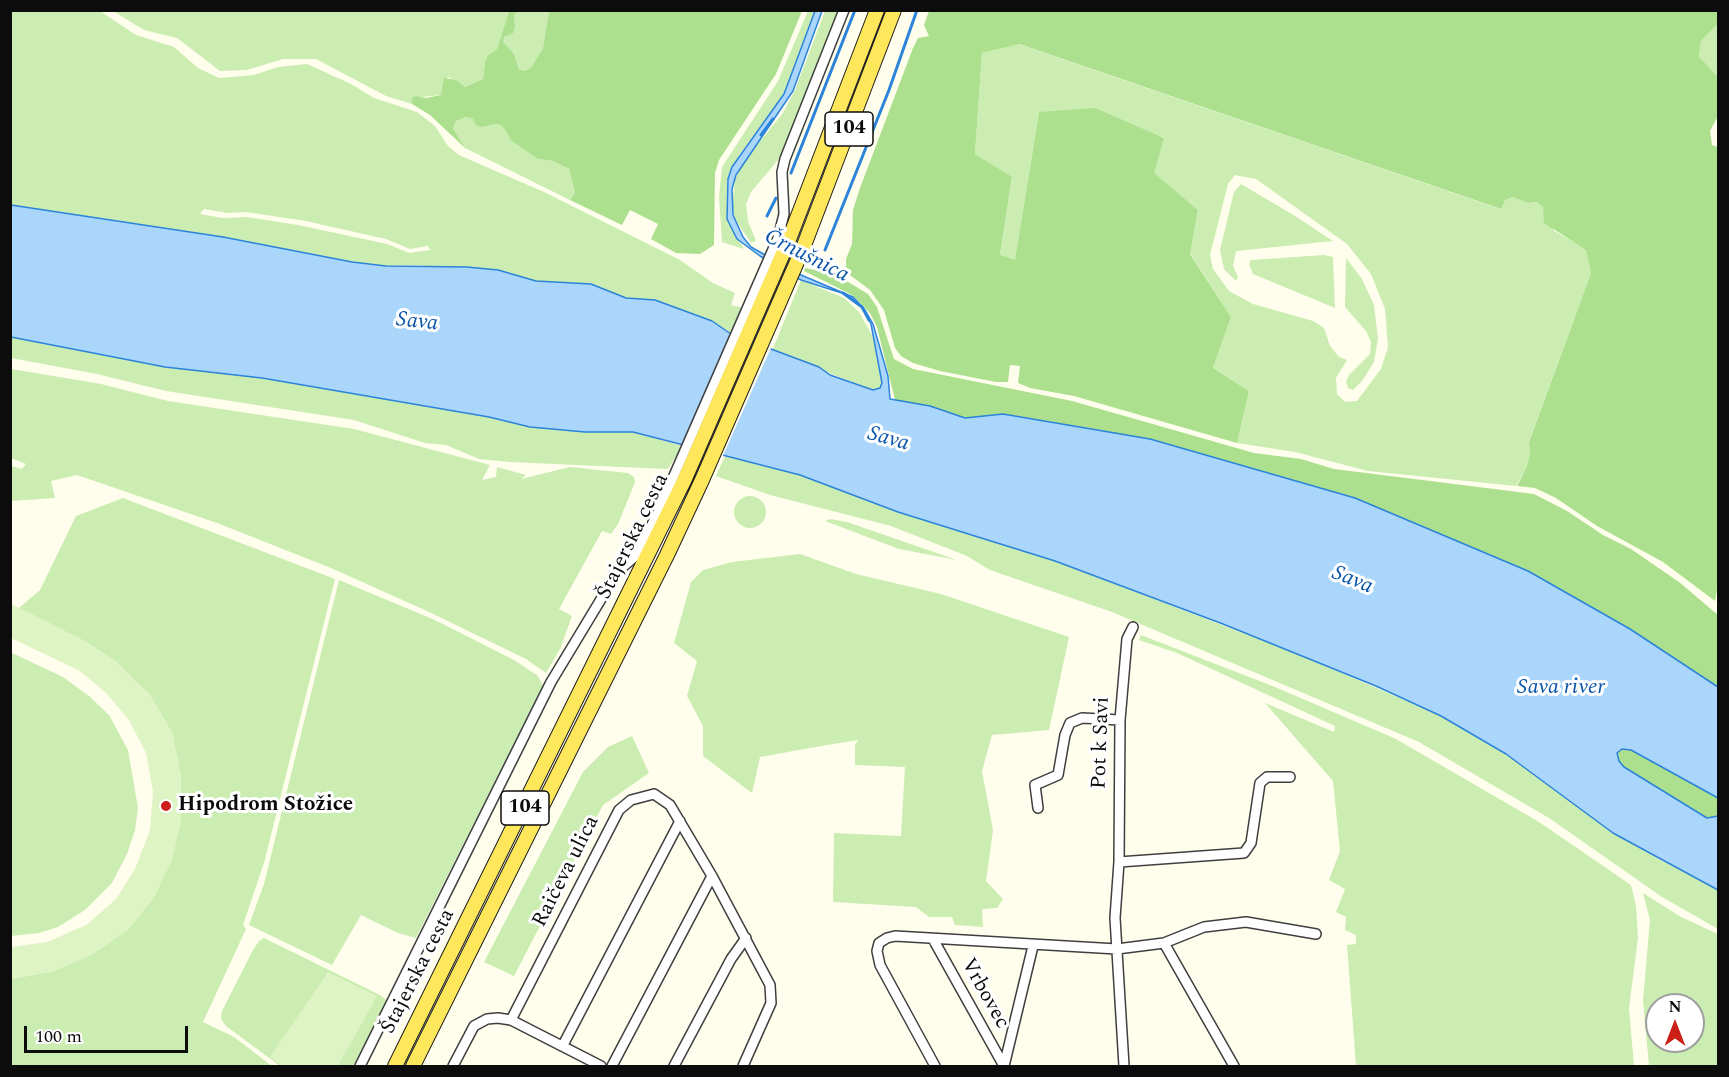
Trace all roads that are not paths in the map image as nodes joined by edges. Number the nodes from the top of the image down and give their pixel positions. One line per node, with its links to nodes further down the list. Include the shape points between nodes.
1 (844, 10): 4 (street, via 785,159)
2 (877, 10): 4 (main road, Štajerska cesta / 104)
3 (894, 10): 23 (main road, Štajerska cesta / 104, via 802,248 733,411 667,555)
4 (783, 240): 5 (main road, Štajerska cesta / 104)
5 (648, 546): 21 (street, via 618,571 551,682); 22 (main road, Štajerska cesta / 104)
6 (1133, 627): 7 (street, Pot k Savi, via 1127,639)
7 (1120, 720): 9 (street, via 1082,718 1070,723 1058,776 1035,785); 11 (street, Pot k Savi)
8 (1290, 777): 11 (street, via 1267,777 1260,783 1251,843 1244,853)
9 (1038, 808)
10 (680, 821): 12 (street, Raičeva ulica); 19 (street, Raičeva ulica, via 670,805 654,794 631,800 619,810); 20 (street)
11 (1119, 862): 18 (street, Pot k Savi)
12 (712, 876): 14 (street, Raičeva ulica); 26 (street)
13 (1316, 934): 16 (street, via 1246,922 1204,927)
14 (746, 938): 27 (street); 28 (street, Raičeva ulica, via 772,996)
15 (933, 939): 17 (street); 29 (street, via 895,936 879,944 877,951 880,965); 30 (street, Vrbovec)
16 (1164, 943): 18 (street); 32 (street)
17 (1034, 946): 18 (street); 30 (street, Vrbovec)
18 (1117, 950): 31 (street, Pot k Savi)
19 (512, 1020): 20 (street); 24 (street, via 488,1019 474,1026)
20 (563, 1045): 25 (street)
21 (360, 1066)
22 (395, 1066)
23 (412, 1066)
24 (453, 1066)
25 (601, 1066)
26 (612, 1066)
27 (674, 1066)
28 (743, 1066)
29 (935, 1066)
30 (1004, 1066)
31 (1124, 1066)
32 (1234, 1066)

